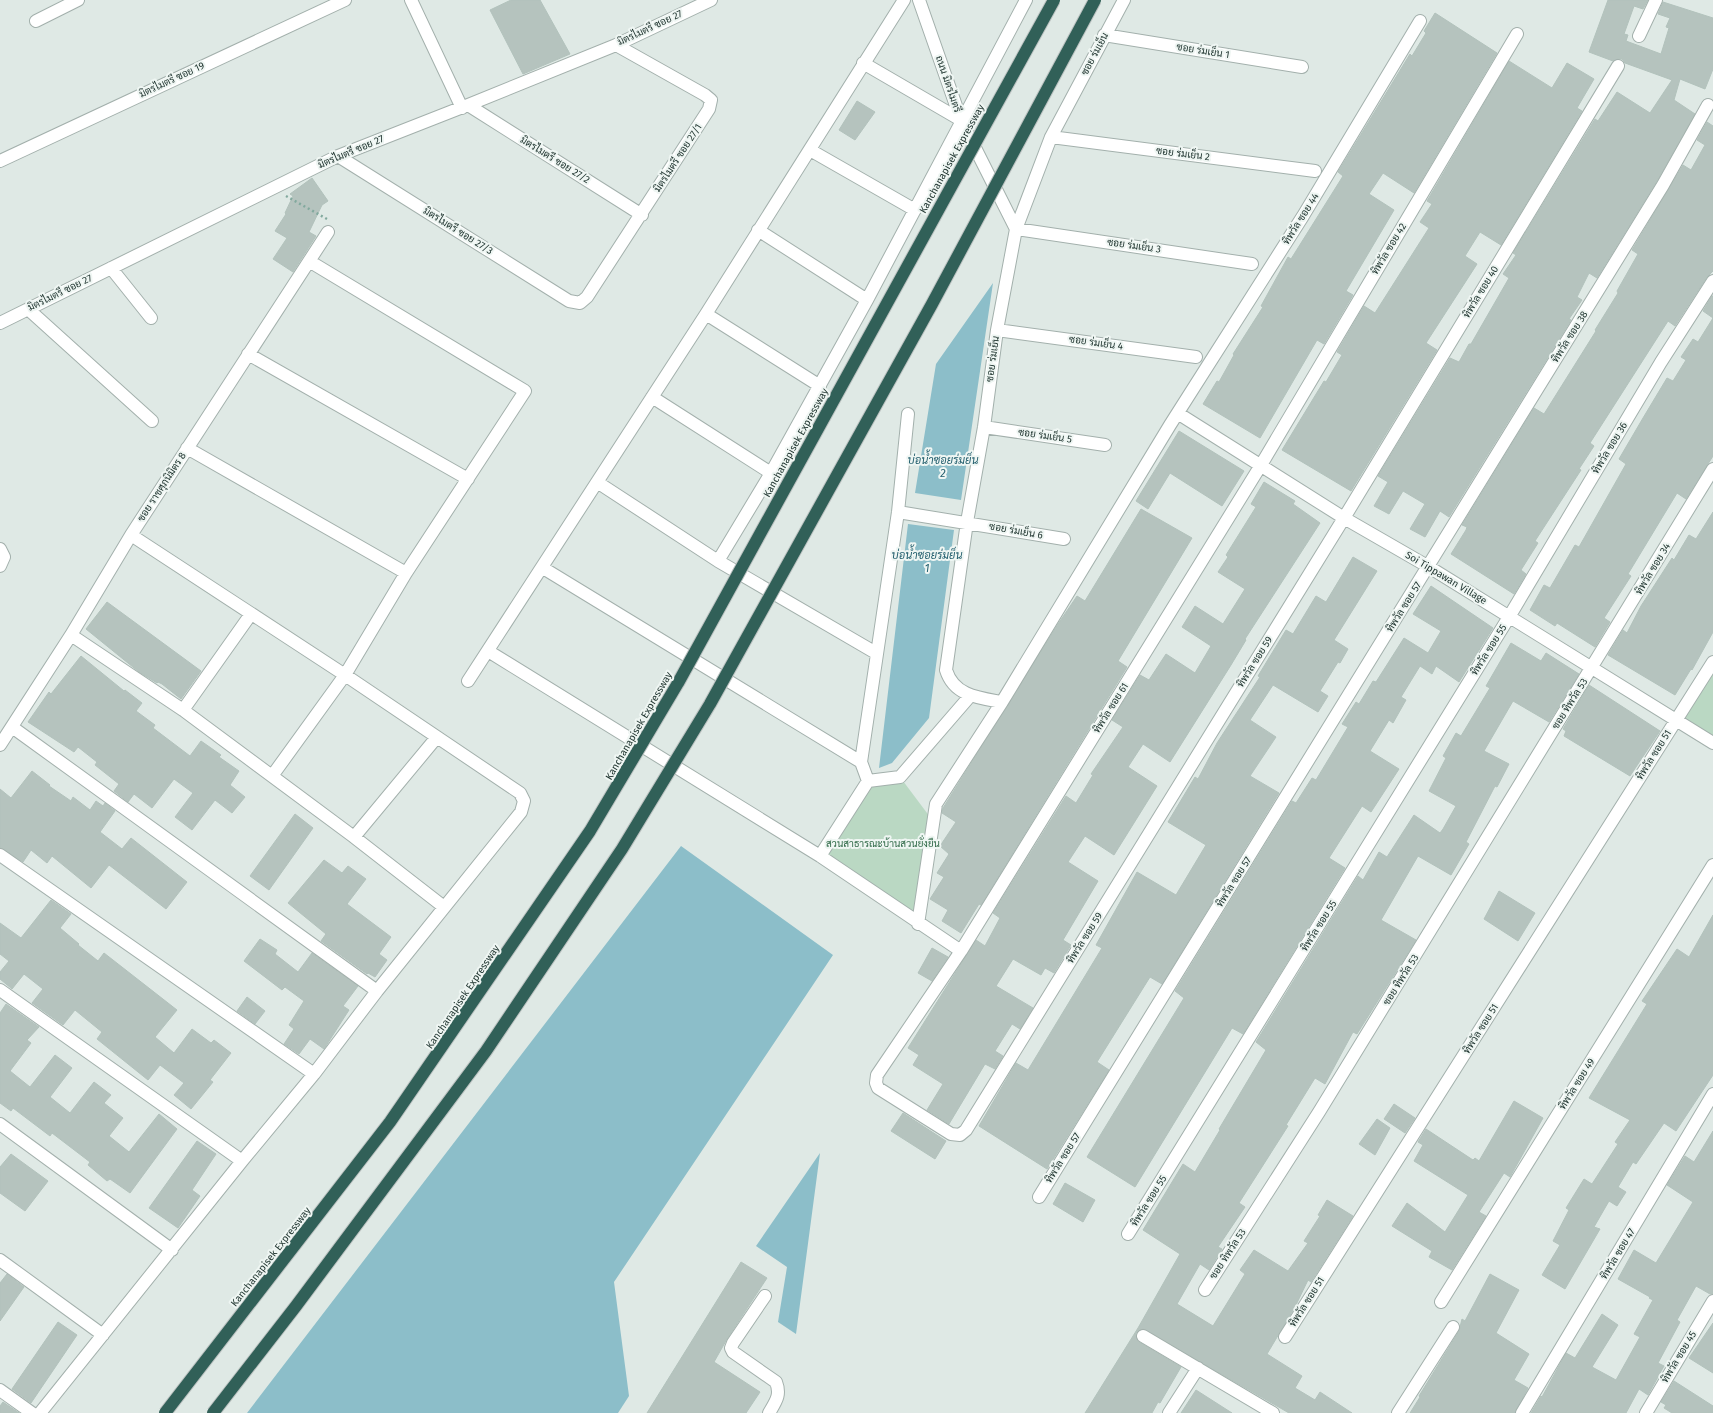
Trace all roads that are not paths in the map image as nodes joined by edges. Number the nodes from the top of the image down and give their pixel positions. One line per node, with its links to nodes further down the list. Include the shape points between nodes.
1 (78, 0): 12 (street)
2 (345, 0): 27 (street, มิตรไมตรี ซอย 19)
3 (411, 0): 22 (street)
4 (711, 0): 17 (street, มิตรไมตรี ซอย 27)
5 (904, 0): 18 (street)
6 (919, 0): 23 (street, ถนน มิตรไมตรี)
7 (1026, 0): 23 (street)
8 (1054, 0): 120 (highway, Kanchanapisek Expressway, bridge, via 678,683 590,831 390,1122)
9 (1095, 0): 121 (highway, bridge, via 932,304 710,704 622,849 486,1051 301,1300)
10 (1124, 0): 15 (street, ซอย ร่มเย็น)
11 (1656, 0): 16 (street)
12 (36, 21)
13 (1420, 21): 50 (street, ทิพวัล ซอย 44, via 1303,216)
14 (1517, 34): 55 (street, ทิพวัล ซอย 42)
15 (1104, 35): 20 (street, ซอย ร่มเย็น 1); 24 (street, ซอย ร่มเย็น)
16 (1639, 36)
17 (616, 45): 22 (street, มิตรไมตรี ซอย 27); 30 (street, มิตรไมตรี ซอย 27/1, via 711,100 709,109)
18 (863, 63): 23 (street); 25 (street)
19 (1618, 66): 61 (street, ทิพวัล ซอย 40)
20 (1302, 67)
21 (1708, 106): 68 (street, ทิพวัล ซอย 38, via 1663,185)
22 (465, 107): 26 (street, มิตรไมตรี ซอย 27); 30 (street, มิตรไมตรี ซอย 27/2)
23 (961, 120): 29 (street); 31 (street, ถนน มิตรไมตรี)
24 (1051, 138): 28 (street, ซอย ร่มเย็น 2); 31 (street, ซอย ร่มเย็น)
25 (810, 150): 29 (street); 32 (street)
26 (338, 156): 36 (street, มิตรไมตรี ซอย 27); 39 (street, มิตรไมตรี ซอย 27/3, via 569,301)
27 (0, 161)
28 (1315, 171)
29 (915, 210): 38 (street)
30 (642, 215): 39 (street, มิตรไมตรี ซอย 27/1, via 587,297)
31 (1016, 229): 35 (street, ซอย ร่มเย็น 3); 44 (street, ซอย ร่มเย็น)
32 (758, 230): 38 (street); 41 (street)
33 (328, 232): 34 (street, ซอย ราชศุภนิมิตร 8)
34 (309, 261): 45 (street, ซอย ราชศุภนิมิตร 8); 58 (street, via 525,391)
35 (1252, 264)
36 (111, 268): 40 (street, มิตรไมตรี ซอย 27); 42 (street)
37 (1713, 281): 72 (street, ทิพวัล ซอย 36, via 1661,362)
38 (867, 300): 47 (street)
39 (580, 303)
40 (28, 309): 43 (street, มิตรไมตรี ซอย 27); 51 (street)
41 (706, 314): 47 (street); 48 (street)
42 (152, 318)
43 (0, 323)
44 (997, 330): 46 (street, ซอย ร่มเย็น 4); 52 (street, ซอย ร่มเย็น)
45 (248, 354): 54 (street, ซอย ราชศุภนิมิตร 8); 58 (street)
46 (1196, 357)
47 (820, 386): 57 (street)
48 (652, 397): 57 (street); 59 (street)
49 (908, 414): 60 (street)
50 (1179, 414): 55 (street, Soi Tippawan Village); 81 (street, ทิพวัล ซอย 44)
51 (152, 421)
52 (984, 427): 53 (street, ซอย ร่มเย็น 5); 62 (street, ซอย ร่มเย็น)
53 (1105, 445)
54 (187, 448): 63 (street, ซอย ราชศุภนิมิตร 8); 70 (street)
55 (1261, 465): 61 (street, Soi Tippawan Village); 97 (street, ทิพวัล ซอย 61)
56 (1713, 469): 77 (street, ทิพวัล ซอย 34)
57 (771, 473): 66 (street)
58 (468, 479): 70 (street)
59 (597, 482): 66 (street); 69 (street)
60 (898, 512): 62 (street, ซอย ร่มเย็น 6); 75 (street)
61 (1344, 518): 68 (street, Soi Tippawan Village); 97 (street, ทิพวัล ซอย 59, via 966,1130 960,1135 944,1130 878,1088 876,1083 877,1075)
62 (967, 522): 64 (street, ซอย ร่มเย็น 6); 80 (street, ซอย ร่มเย็น, via 946,670 955,688)
63 (130, 535): 71 (street); 73 (street, ซอย ราชศุภนิมิตร 8)
64 (1064, 539)
65 (0, 549): 67 (street, via 4,556)
66 (718, 561): 75 (street)
67 (0, 566)
68 (1429, 567): 72 (street, Soi Tippawan Village); 104 (street, ทิพวัล ซอย 57)
69 (543, 568): 74 (street); 88 (street)
70 (406, 573): 78 (street)
71 (251, 614): 78 (street); 82 (street)
72 (1509, 617): 77 (street, Soi Tippawan Village); 105 (street, ทิพวัล ซอย 55)
73 (71, 635): 82 (street); 84 (street, ซอย ราชศุภนิมิตร 8)
74 (488, 652): 79 (street); 93 (street)
75 (876, 653): 88 (street)
76 (1713, 662): 83 (street, ทิพวัล ซอย 51)
77 (1593, 668): 83 (street, Soi Tippawan Village); 108 (street, ซอย ทิพวัล 53, via 1319,1112)
78 (345, 675): 85 (street); 89 (street)
79 (468, 681)
80 (970, 696): 81 (street, ซอย ร่มเย็น); 90 (street, via 900,777)
81 (1002, 702): 96 (street, ทิพวัล ซอย 44, via 936,804)
82 (183, 710): 89 (street)
83 (1676, 720): 86 (street, Soi Tippawan Village); 115 (street, ทิพวัล ซอย 51)
84 (12, 727): 87 (street, ซอย ราชศุภนิมิตร 8); 99 (street)
85 (437, 737): 91 (street); 95 (street, via 520,793 524,801 521,812)
86 (1713, 743)
87 (0, 745)
88 (861, 762): 90 (street)
89 (272, 776): 91 (street)
90 (868, 780): 93 (street)
91 (354, 837): 95 (street)
92 (0, 855): 100 (street)
93 (820, 856): 96 (street)
94 (1713, 865): 111 (street, ทิพวัล ซอย 49)
95 (444, 907): 99 (street)
96 (918, 924): 97 (street)
97 (961, 951)
98 (0, 990): 103 (street)
99 (377, 991): 100 (street)
100 (314, 1074): 103 (street)
101 (1713, 1094): 126 (street, ทิพวัล ซอย 47)
102 (0, 1124): 106 (street)
103 (242, 1161): 106 (street)
104 (1039, 1197)
105 (1128, 1234)
106 (172, 1250): 113 (street)
107 (0, 1260): 113 (street)
108 (1205, 1290)
109 (765, 1296): 122 (street, via 731,1348 776,1382 779,1397)
110 (1713, 1301): 127 (street, ทิพวัล ซอย 45)
111 (1440, 1302)
112 (1453, 1327): 125 (street)
113 (103, 1335): 119 (street)
114 (1143, 1336): 116 (street)
115 (1285, 1337)
116 (1198, 1368): 123 (street); 124 (street)
117 (0, 1390): 118 (street)
118 (32, 1413)
119 (40, 1413)
120 (165, 1413)
121 (213, 1413)
122 (769, 1413)
123 (1169, 1413)
124 (1273, 1413)
125 (1398, 1413)
126 (1522, 1413)
127 (1646, 1413)

